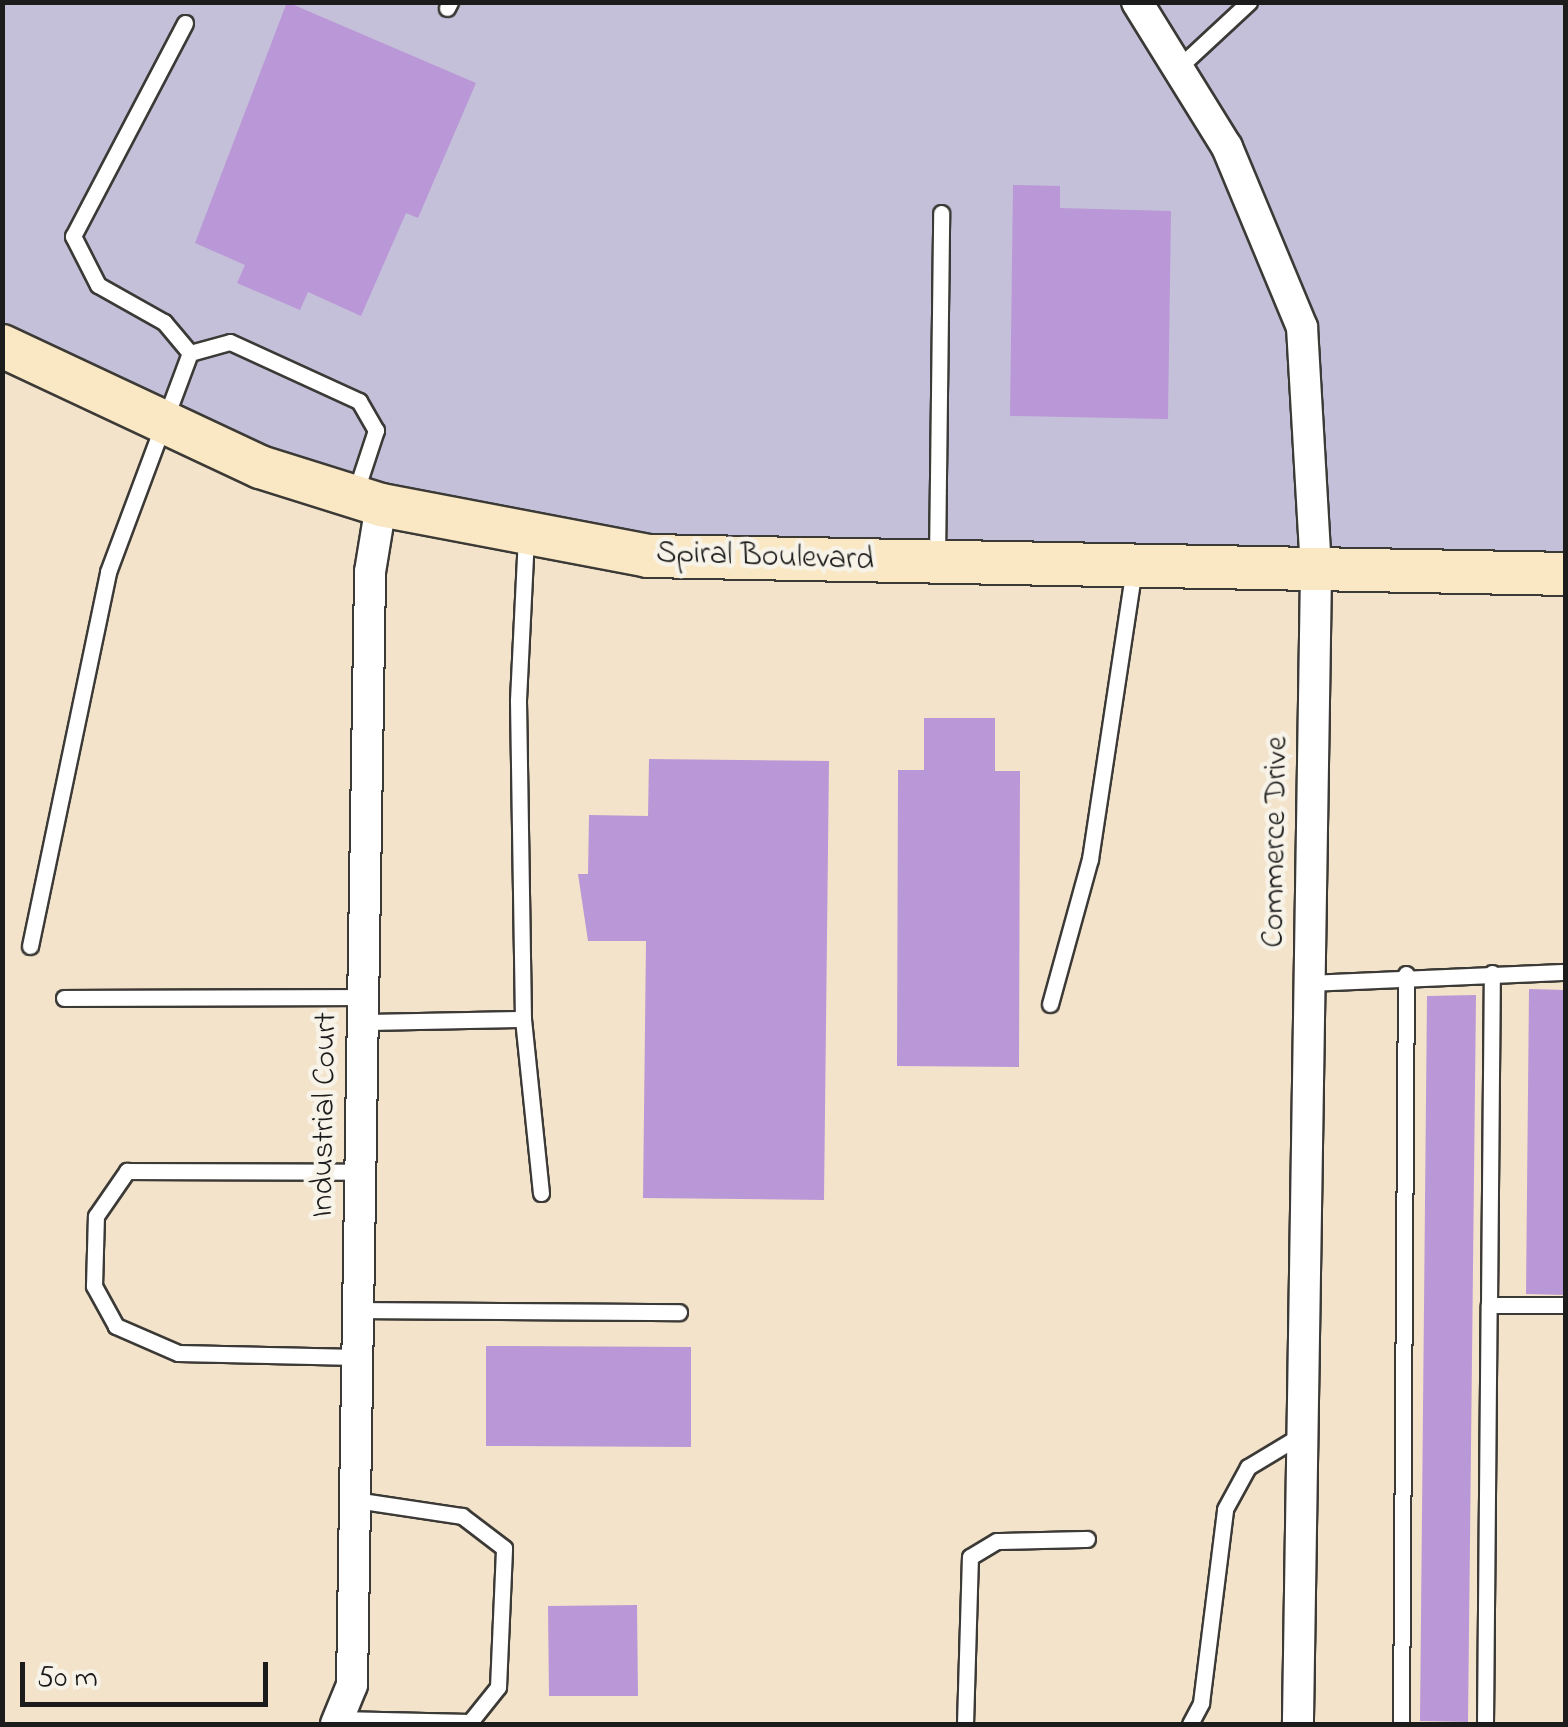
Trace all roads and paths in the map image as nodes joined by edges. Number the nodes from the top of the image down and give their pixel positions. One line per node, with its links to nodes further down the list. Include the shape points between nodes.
1 (1136, 2): 4 (street, Commerce Drive)
2 (1248, 2): 4 (lane)
3 (185, 23): 7 (lane, via 73,236 80,266 98,285 164,322)
4 (1178, 68): 13 (street, Commerce Drive, via 1227,146 1302,328)
5 (941, 212): 11 (lane)
6 (2, 346): 8 (street, Spiral Boulevard)
7 (190, 353): 8 (lane); 9 (lane, via 230,342 359,400 376,430)
8 (164, 424): 9 (street, Spiral Boulevard); 15 (lane, via 108,572)
9 (368, 501): 10 (street, Spiral Boulevard); 22 (street, Industrial Court)
10 (527, 532): 11 (street, Spiral Boulevard, via 648,556); 23 (lane, via 518,701)
11 (937, 563): 12 (street, Spiral Boulevard)
12 (1134, 568): 13 (street, Spiral Boulevard); 21 (lane, via 1090,858)
13 (1316, 572): 14 (street, Spiral Boulevard); 19 (street, Commerce Drive)
14 (1566, 574)
15 (30, 946)
16 (1566, 972): 17 (lane)
17 (1492, 973): 18 (lane); 26 (lane)
18 (1406, 974): 19 (lane); 38 (lane)
19 (1310, 982): 31 (street, Commerce Drive)
20 (64, 998): 22 (lane)
21 (1050, 1004)
22 (363, 1009): 23 (lane); 24 (street, Industrial Court)
23 (523, 1019): 25 (lane)
24 (360, 1172): 28 (street, Industrial Court); 30 (lane, via 127,1172 96,1216 94,1286 116,1326 178,1353)
25 (541, 1193)
26 (1489, 1305): 27 (lane); 39 (lane)
27 (1566, 1305)
28 (358, 1310): 29 (lane); 30 (street, Industrial Court)
29 (679, 1312)
30 (357, 1357): 32 (street, Industrial Court)
31 (1303, 1434): 36 (lane, via 1248,1467 1225,1509 1200,1702); 37 (street, Commerce Drive)
32 (355, 1500): 34 (street, Industrial Court, via 352,1685); 34 (lane, via 462,1516 504,1548 498,1687 470,1722)
33 (1087, 1539): 35 (lane, via 997,1541 970,1557)
34 (337, 1722)
35 (965, 1724)
36 (1190, 1724)
37 (1298, 1724)
38 (1402, 1724)
39 (1485, 1724)

